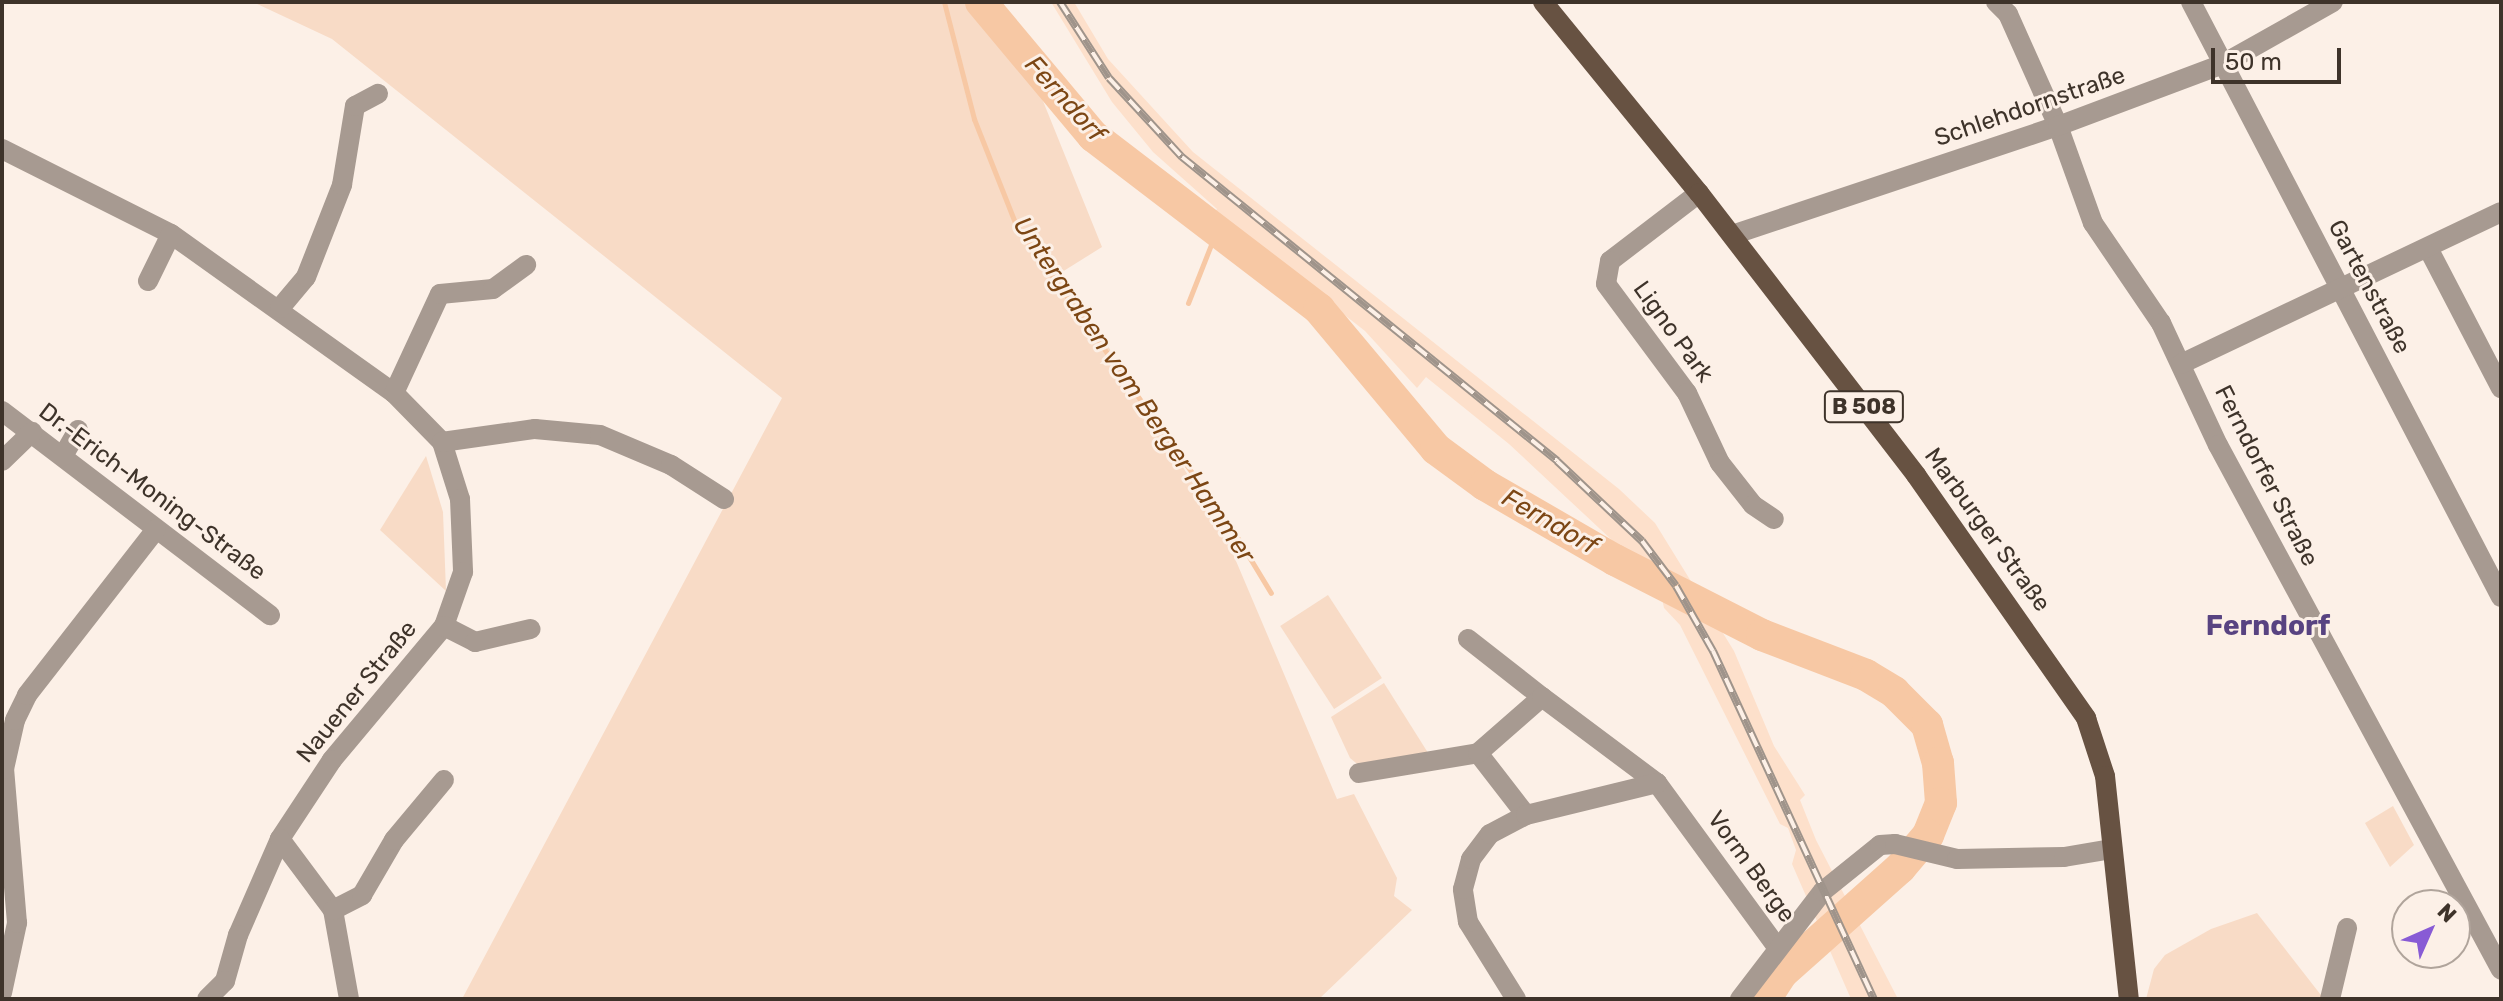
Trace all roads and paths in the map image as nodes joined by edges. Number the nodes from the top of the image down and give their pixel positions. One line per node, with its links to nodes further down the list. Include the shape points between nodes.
1 (1543, 2): 9 (main road, Marburger Straße / B 508)
2 (1996, 2): 7 (street, Ferndorfer Straße, via 2008,14)
3 (2191, 2): 5 (street, Gartenstraße)
4 (2333, 2): 5 (street, Schlehdornstraße)
5 (2223, 64): 7 (street, Schlehdornstraße); 16 (street, Gartenstraße)
6 (378, 94): 17 (street, via 355,106 342,185 306,277)
7 (2058, 126): 12 (street, Schlehdornstraße); 18 (street, Ferndorfer Straße, via 2093,223 2161,323)
8 (2, 149): 11 (street, Nauener Straße)
9 (1699, 193): 12 (main road, Marburger Straße / B 508); 28 (street, Ligno Park, via 1610,261 1606,284 1687,393 1720,463 1753,505)
10 (2501, 212): 13 (street)
11 (171, 234): 15 (street); 17 (street, Nauener Straße)
12 (1732, 235): 42 (main road, Marburger Straße / B 508, via 1925,488 2086,718 2105,776)
13 (2428, 248): 16 (street); 19 (street)
14 (526, 265): 20 (street, via 493,289 440,294)
15 (148, 281)
16 (2340, 288): 18 (street); 30 (street, Gartenstraße)
17 (280, 308): 20 (street, Nauener Straße)
18 (2181, 364): 46 (street, Ferndorfer Straße, via 2218,445)
19 (2501, 388)
20 (394, 393): 24 (street, Nauener Straße)
21 (2, 411): 23 (street, Dr.-Erich-Moning-Straße)
22 (78, 430): 25 (street)
23 (32, 432): 25 (street, Dr.-Erich-Moning-Straße); 26 (street)
24 (442, 442): 27 (street, via 535,429 600,435 671,465); 32 (street, Nauener Straße, via 460,499 465,539 463,572)
25 (63, 456): 29 (street, Dr.-Erich-Moning-Straße)
26 (2, 461)
27 (724, 499)
28 (1774, 519)
29 (156, 529): 31 (street, Dr.-Erich-Moning-Straße); 48 (street, via 27,695 15,720 4,769 17,923)
30 (2501, 597)
31 (270, 615)
32 (444, 626): 33 (street, via 475,642); 41 (street, Nauener Straße, via 332,760)
33 (531, 629)
34 (1468, 639): 35 (street, Vorm Berge)
35 (1542, 697): 36 (street); 39 (street, Vorm Berge)
36 (1478, 753): 37 (street); 40 (street)
37 (1359, 773)
38 (444, 780): 43 (street, via 394,840 362,895)
39 (1657, 783): 40 (street); 45 (street, Vorm Berge)
40 (1526, 815): 51 (street, via 1490,834 1471,859 1463,889 1468,922)
41 (280, 839): 43 (street); 47 (street, Nauener Straße, via 238,935)
42 (2112, 849): 45 (street, Vorm Berge, via 2064,857 1957,859 1880,845 1823,891); 53 (main road, Marburger Straße / B 508)
43 (333, 910): 50 (street)
44 (2347, 928): 54 (street)
45 (1777, 947): 52 (street)
46 (2501, 970)
47 (230, 990): 49 (street, Nauener Straße)
48 (2, 993)
49 (207, 999)
50 (349, 999)
51 (1516, 999)
52 (1740, 999)
53 (2129, 999)
54 (2330, 999)

